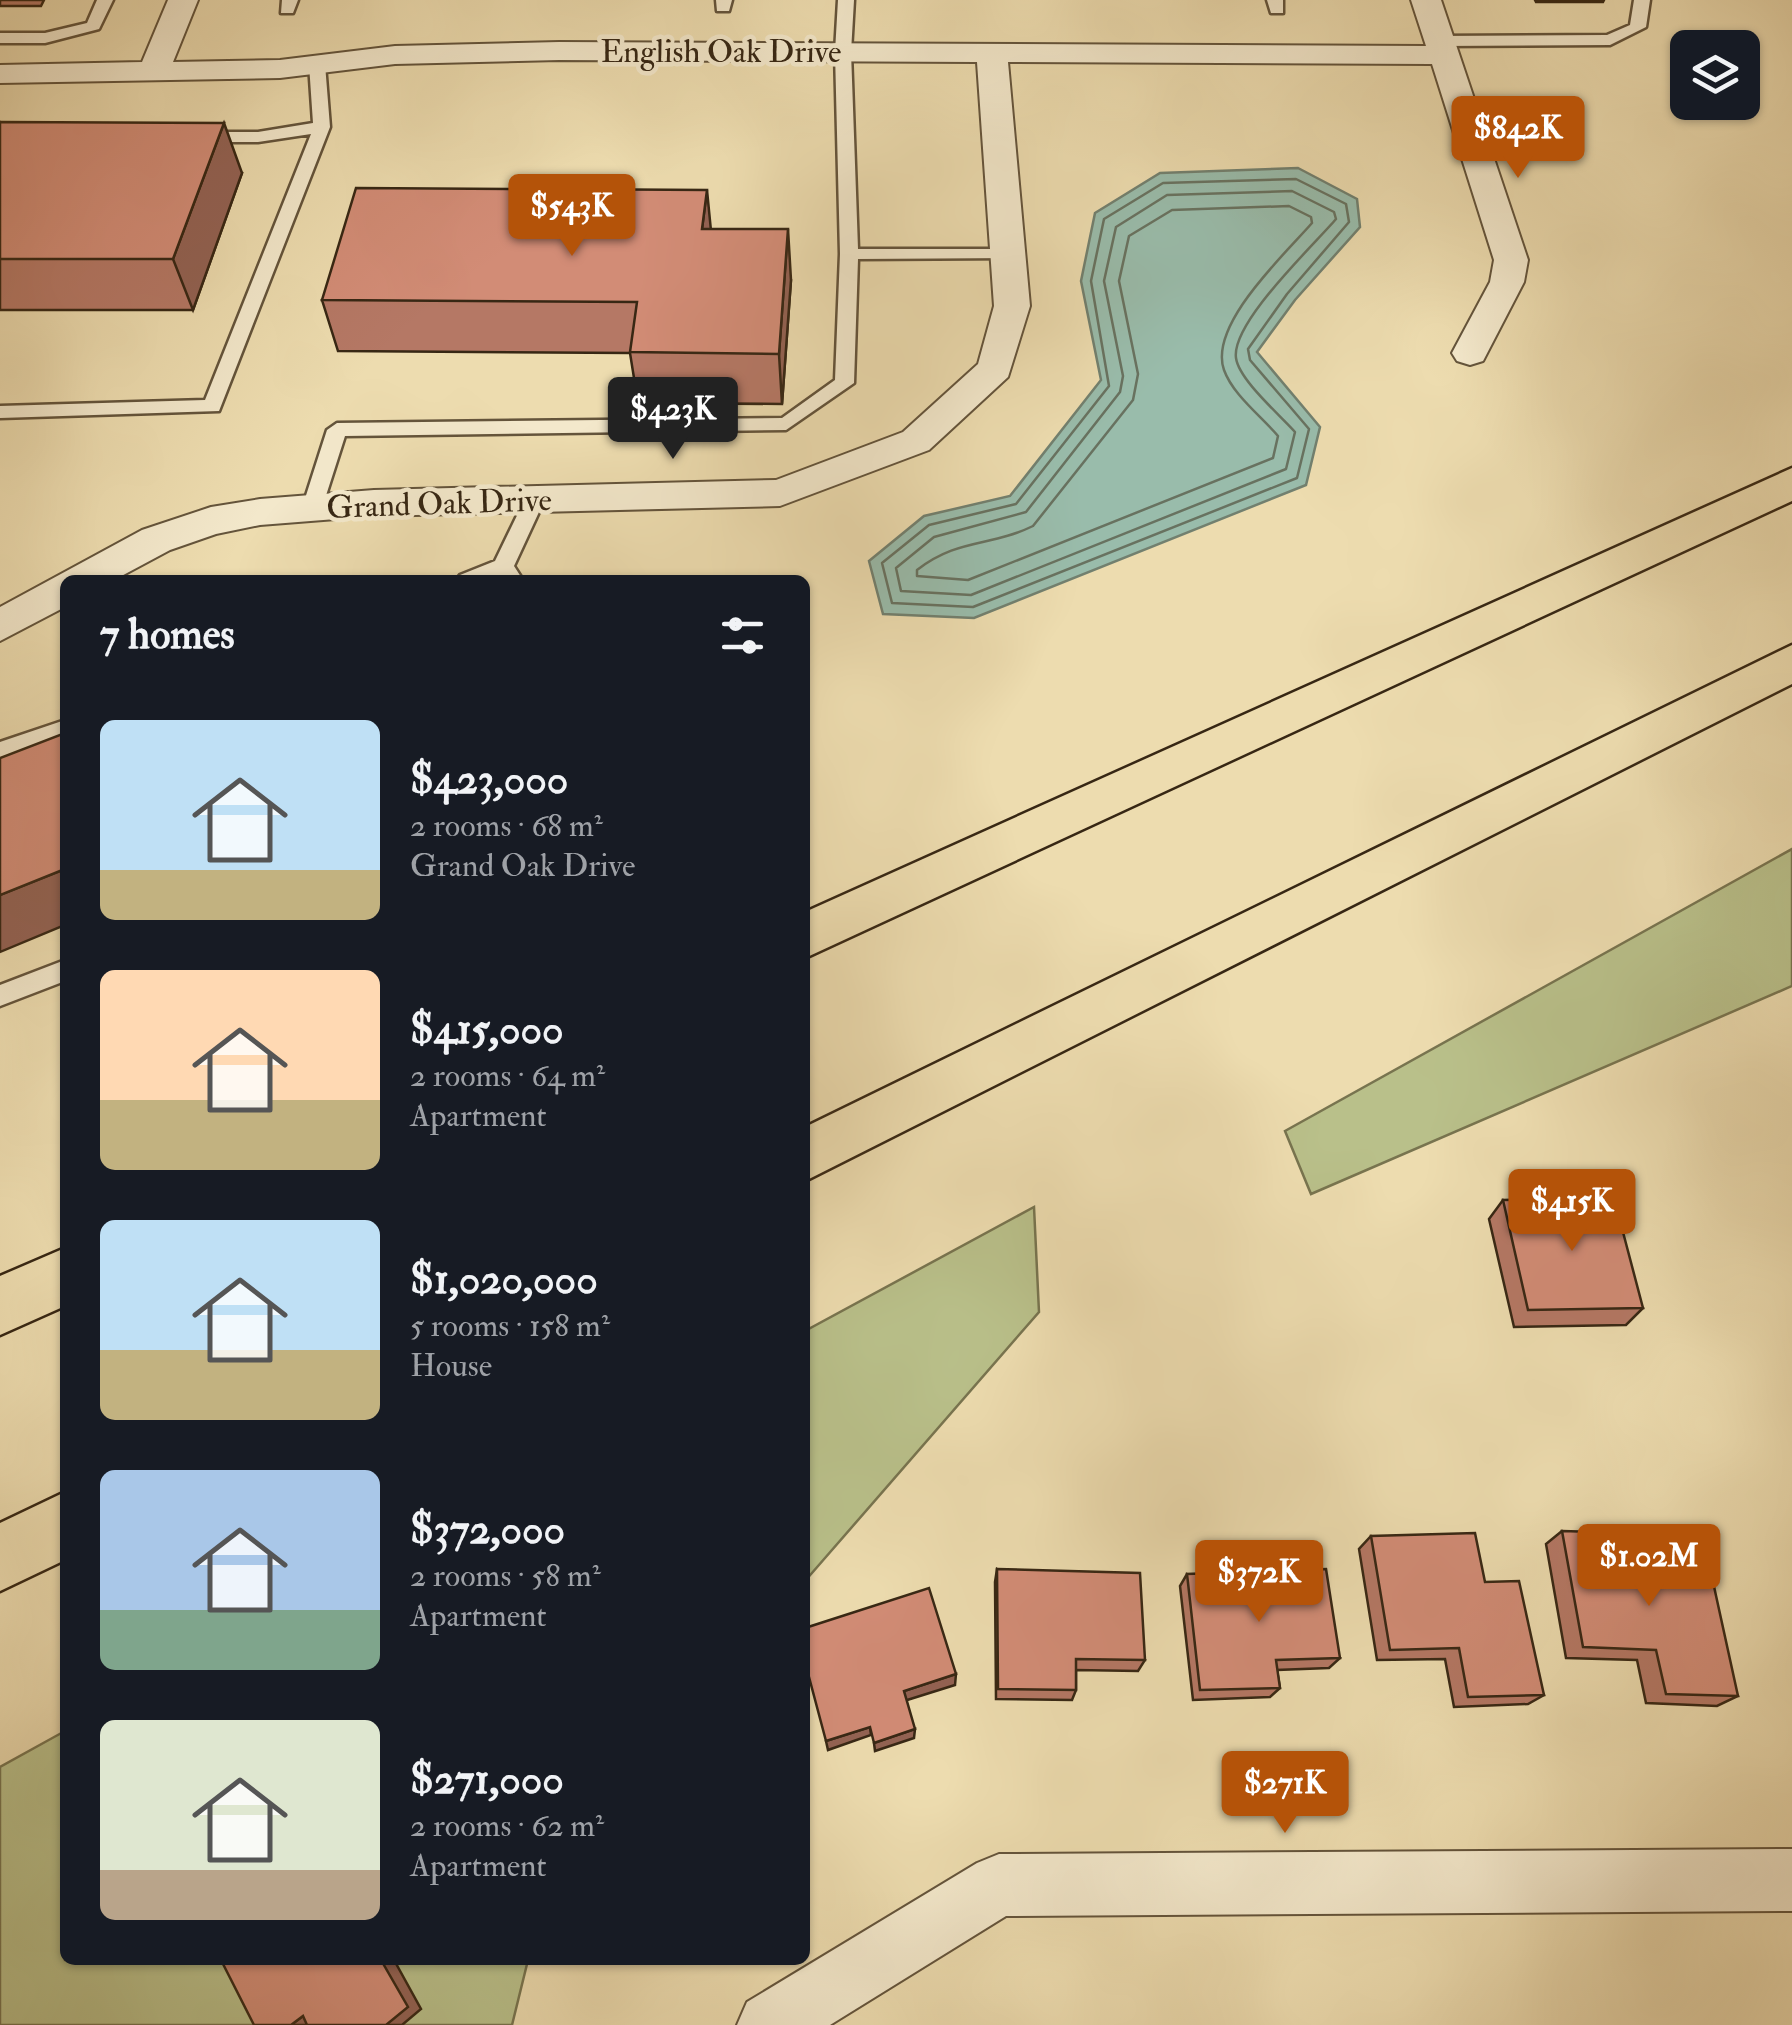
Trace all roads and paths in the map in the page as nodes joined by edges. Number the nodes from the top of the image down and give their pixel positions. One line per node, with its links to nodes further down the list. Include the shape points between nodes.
1 (105, 0): 6 (lane, via 93,26 44,38)
2 (184, 0): 12 (street)
3 (846, 0): 8 (lane)
4 (1426, 0): 7 (street)
5 (1642, 0): 7 (lane, via 1638,26 1610,40)
6 (0, 38)
7 (1441, 48): 9 (street, English Oak Drive); 17 (street, via 1511,260 1507,282)
8 (843, 52): 9 (street, English Oak Drive); 10 (street, English Oak Drive, via 559,50 395,54); 15 (lane)
9 (992, 53): 16 (street, Grand Oak Drive)
10 (317, 64): 12 (street, English Oak Drive); 13 (lane)
11 (0, 74): 12 (street, English Oak Drive)
12 (153, 74)
13 (322, 127): 14 (lane, via 258,137); 18 (lane, via 212,406)
14 (179, 136)
15 (849, 254): 16 (lane); 21 (lane, via 844,384 786,424 338,430)
16 (1008, 254): 20 (street, Grand Oak Drive, via 1012,306 996,369 916,440 780,493)
17 (1470, 353)
18 (0, 412)
19 (1792, 482): 29 (highway)
20 (535, 499): 21 (street, Grand Oak Drive); 22 (lane)
21 (312, 508): 23 (street, Grand Oak Drive, via 212,522 156,540)
22 (508, 573)
23 (90, 575)
24 (60, 591): 25 (street)
25 (0, 626)
26 (1792, 663): 32 (highway)
27 (60, 730): 28 (lane)
28 (0, 751)
29 (810, 934)
30 (60, 972): 31 (lane)
31 (0, 996)
32 (810, 1154)
33 (60, 1278): 34 (highway)
34 (0, 1306)
35 (60, 1528): 36 (highway)
36 (0, 1558)
37 (1792, 1880): 38 (street, via 1000,1884)
38 (832, 2006): 39 (street)
39 (770, 2025)

